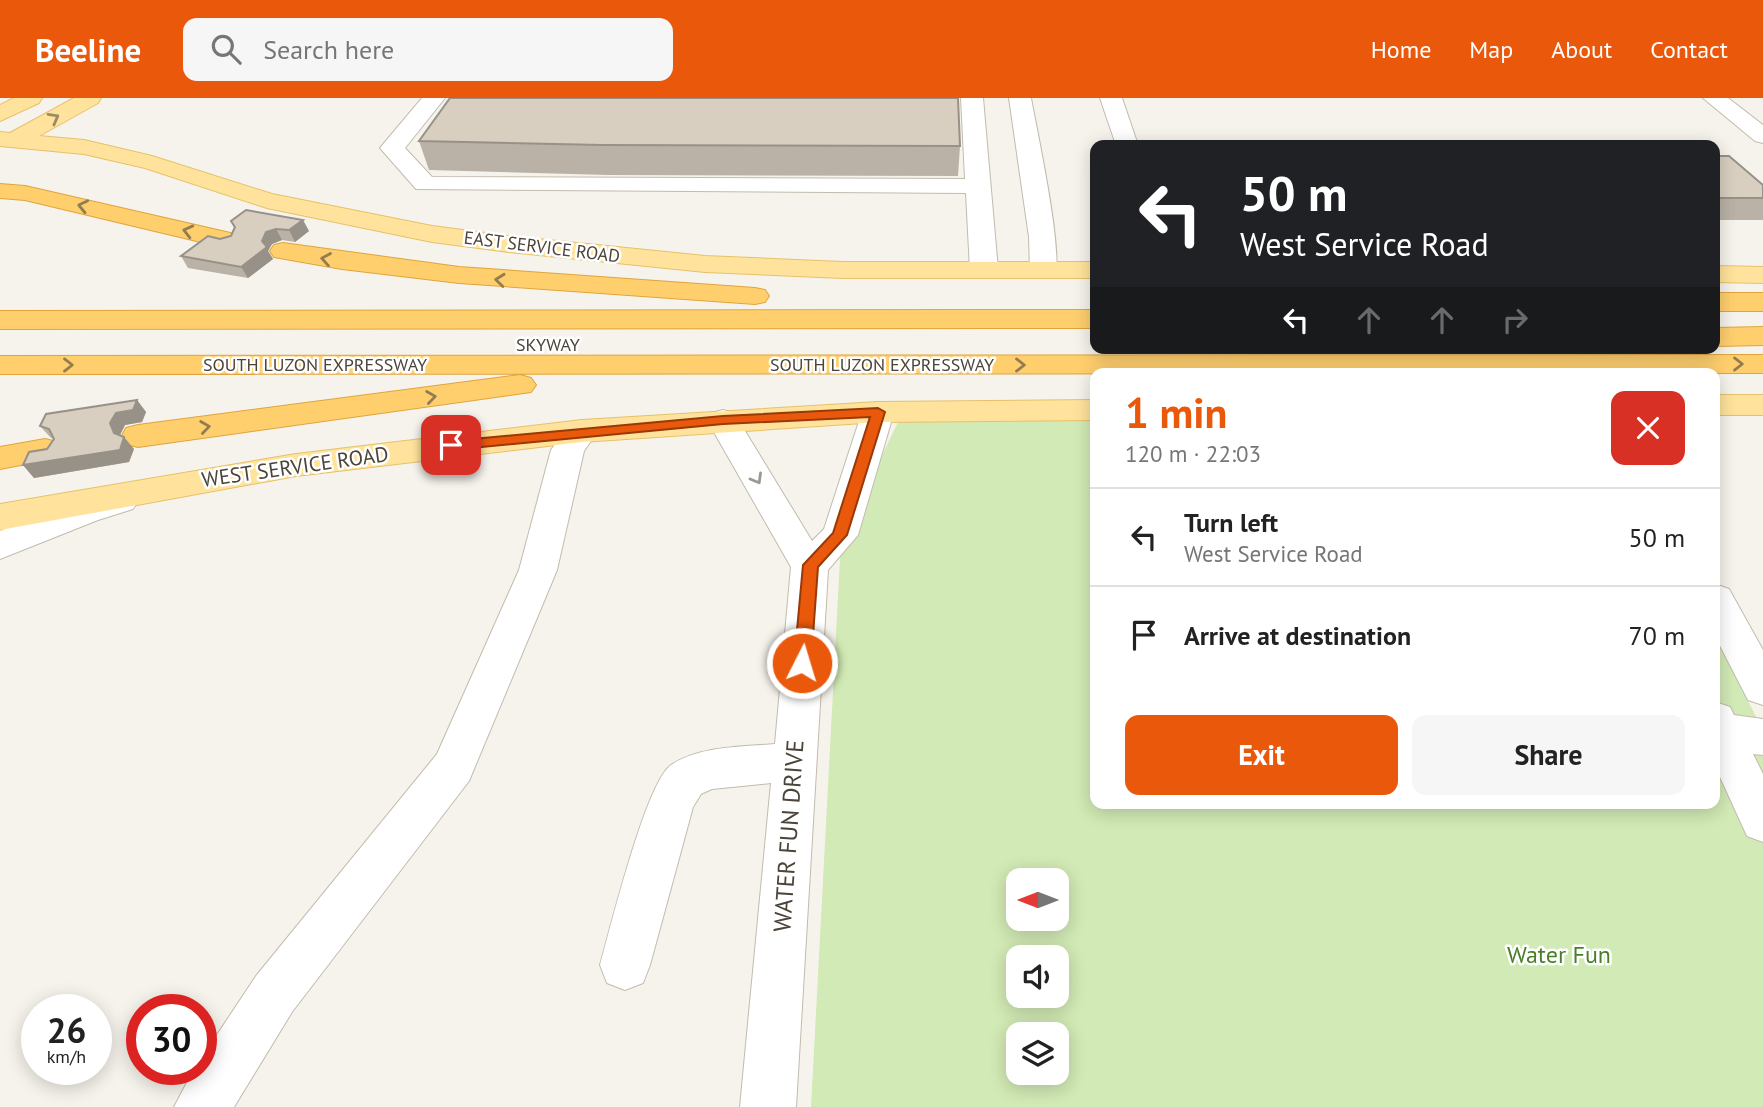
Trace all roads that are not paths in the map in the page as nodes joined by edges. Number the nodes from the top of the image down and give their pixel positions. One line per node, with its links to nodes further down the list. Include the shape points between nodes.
1 (31, 98): 8 (main road)
2 (90, 98): 11 (main road, one-way to 2)
3 (434, 98): 12 (street, via 392,148 425,184)
4 (972, 98): 12 (street)
5 (1020, 98): 17 (street)
6 (1111, 98): 10 (street)
7 (1714, 98): 9 (street)
8 (0, 114)
9 (1763, 136)
10 (1125, 140)
11 (6, 142): 16 (main road, EAST SERVICE ROAD, via 119,155 267,200 432,234 705,264)
12 (978, 186): 16 (street)
13 (0, 191): 14 (highway, one-way to 13)
14 (226, 240)
15 (283, 251): 24 (highway, one-way to 15, via 528,283 370,266)
16 (984, 270): 17 (main road, EAST SERVICE ROAD)
17 (1044, 270): 18 (main road, EAST SERVICE ROAD)
18 (1090, 270)
19 (1720, 274): 20 (main road)
20 (1763, 275)
21 (0, 302): 24 (highway)
22 (1720, 302): 23 (highway)
23 (1763, 302)
24 (862, 303): 25 (highway)
25 (1090, 303)
26 (1763, 315): 27 (highway)
27 (1720, 316)
28 (1090, 319): 29 (highway, SKYWAY)
29 (0, 320)
30 (1763, 336): 31 (highway)
31 (1720, 337)
32 (1090, 343): 33 (highway, SKYWAY)
33 (0, 344)
34 (0, 365): 35 (highway, SOUTH LUZON EXPRESSWAY, one-way to 35)
35 (878, 365): 36 (highway, SOUTH LUZON EXPRESSWAY, one-way to 36); 43 (highway, one-way to 35, via 576,378)
36 (1763, 365)
37 (1720, 405): 38 (main road)
38 (1763, 405)
39 (1090, 410): 40 (main road, WEST SERVICE ROAD)
40 (878, 412): 41 (main road, WEST SERVICE ROAD); 49 (street, via 840,535)
41 (723, 420): 42 (main road, WEST SERVICE ROAD); 49 (street, one-way to 49)
42 (582, 432): 46 (main road, WEST SERVICE ROAD, via 425,448); 58 (street, via 568,450 538,570 453,767 274,994)
43 (138, 436)
44 (45, 450): 45 (highway)
45 (0, 458)
46 (167, 486): 47 (main road, WEST SERVICE ROAD); 48 (street, via 85,511)
47 (0, 517)
48 (0, 546)
49 (810, 565): 55 (street, WATER FUN DRIVE)
50 (1731, 619): 51 (street)
51 (1763, 688)
52 (1720, 726): 54 (street)
53 (1720, 730): 56 (street)
54 (1763, 737)
55 (794, 761): 57 (street, via 709,770 685,780 672,800); 59 (street, WATER FUN DRIVE)
56 (1763, 821)
57 (625, 965)
58 (202, 1107)
59 (768, 1107)

